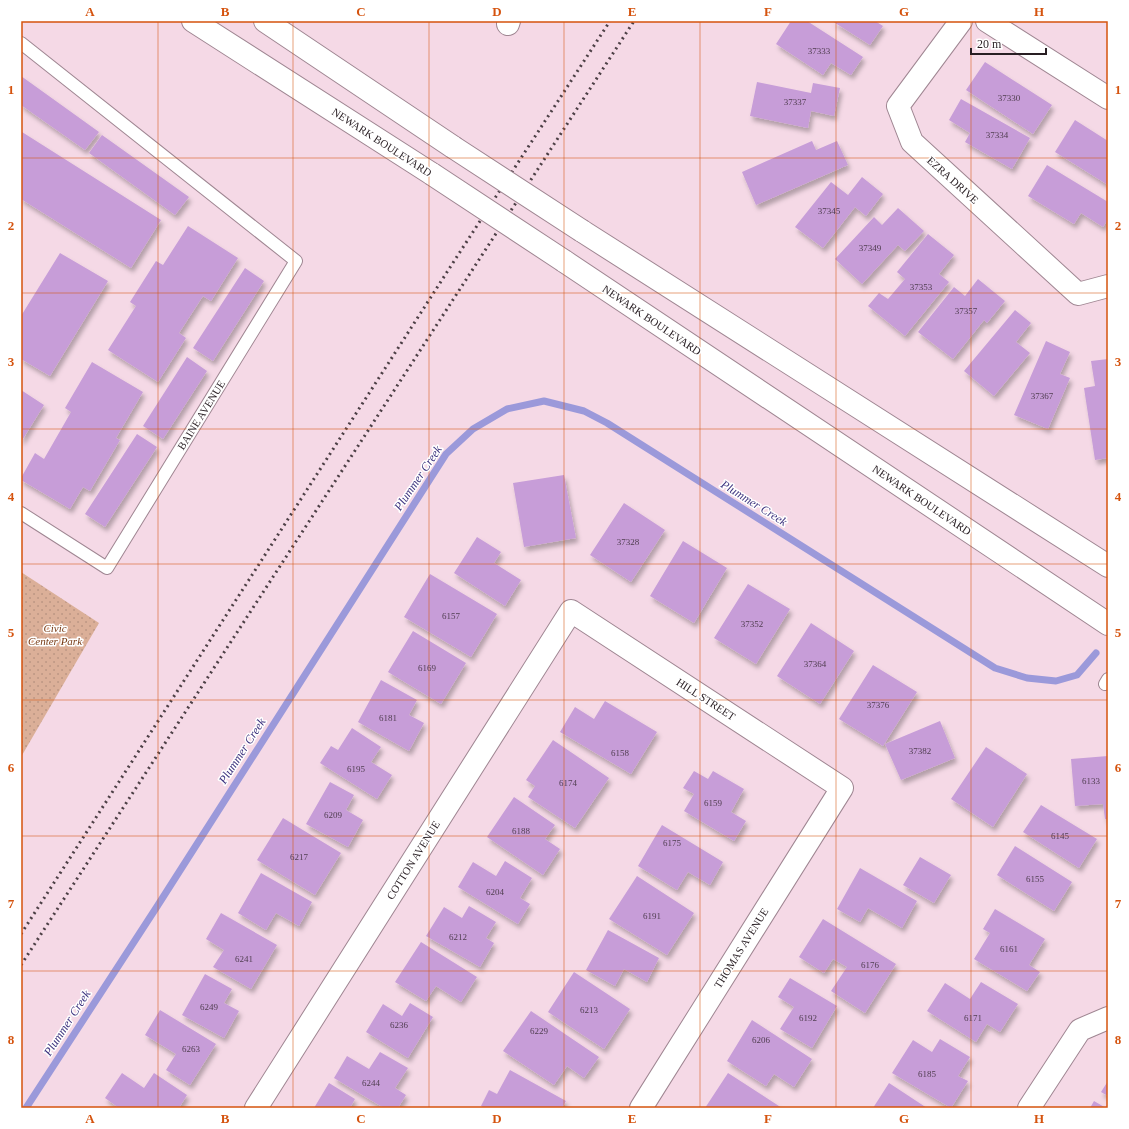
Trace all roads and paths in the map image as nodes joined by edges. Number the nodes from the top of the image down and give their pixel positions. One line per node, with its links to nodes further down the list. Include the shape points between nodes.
1 (193, 21): 11 (main road, NEWARK BOULEVARD, bridge, via 432,174)
2 (265, 21): 9 (main road, bridge, via 582,231)
3 (961, 21): 7 (main road, EZRA DRIVE, via 898,106 912,142 1078,294)
4 (987, 21): 6 (main road)
5 (21, 43): 8 (lane, BAINE AVENUE, via 296,261 106,568)
6 (1107, 96)
7 (1108, 286)
8 (21, 513)
9 (1108, 566)
10 (571, 611): 12 (main road, HILL STREET); 14 (main road, COTTON AVENUE)
11 (1108, 624)
12 (842, 788): 15 (main road, THOMAS AVENUE)
13 (1108, 1018): 16 (main road, via 1080,1030)
14 (256, 1108)
15 (641, 1108)
16 (1029, 1108)

